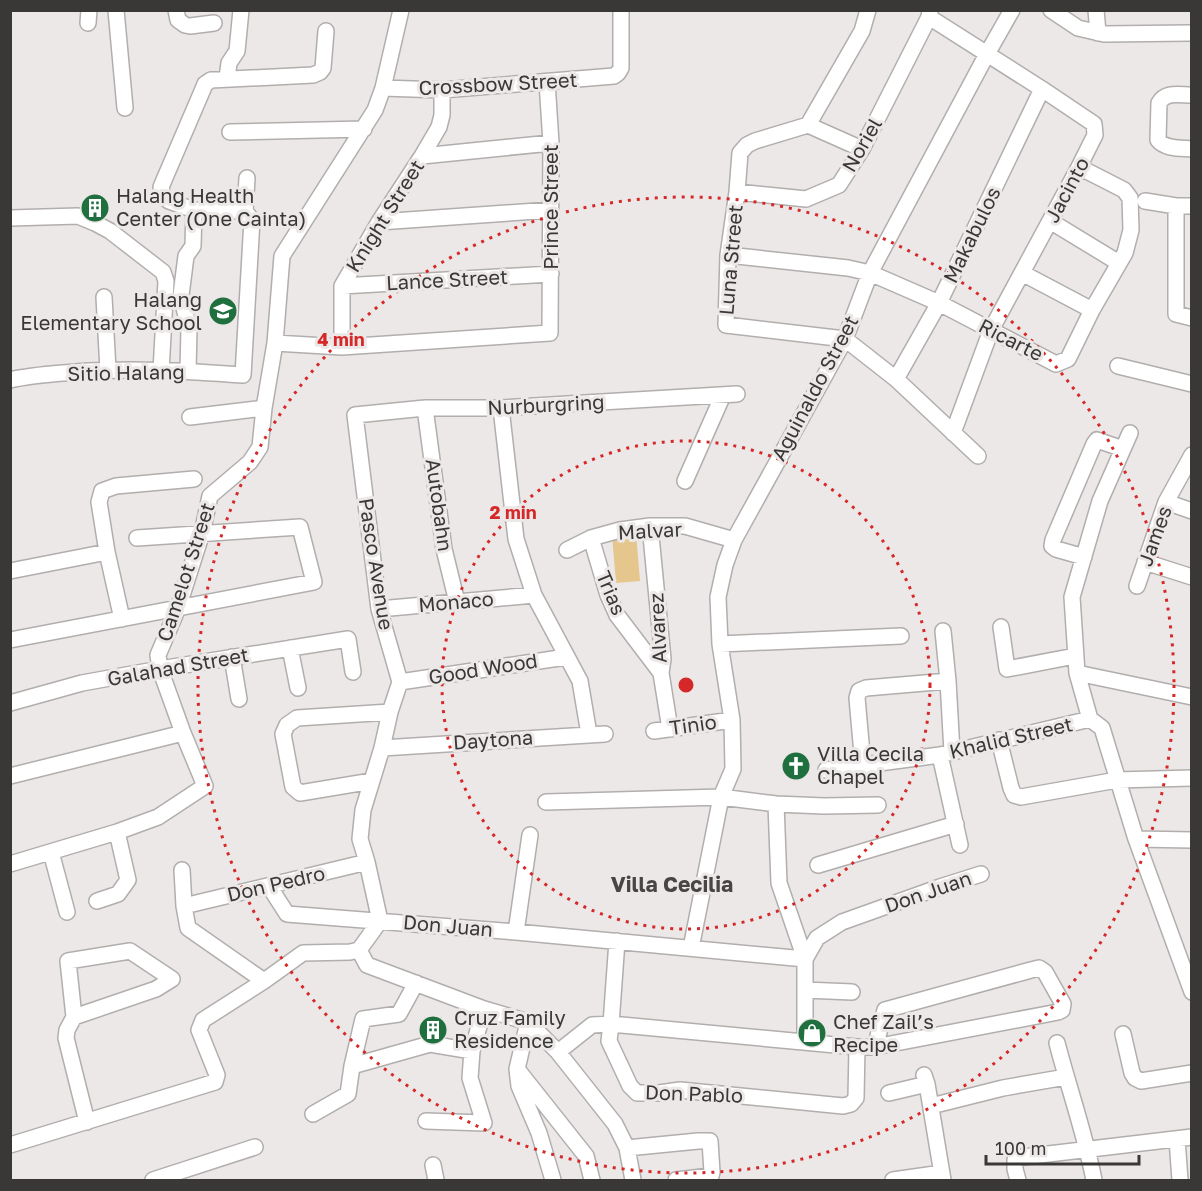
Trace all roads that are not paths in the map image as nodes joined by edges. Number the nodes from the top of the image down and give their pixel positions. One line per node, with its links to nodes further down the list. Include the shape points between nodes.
1 (116, 10): 22 (street)
2 (176, 10): 11 (street, via 178,20 185,25)
3 (242, 10): 16 (street, via 237,51 229,63)
4 (401, 10): 18 (street, Camelot Street)
5 (621, 10): 17 (street, Crossbow Street, via 618,73)
6 (867, 10): 23 (street, via 862,31)
7 (1012, 10): 15 (street, Aguinaldo Street)
8 (1051, 10): 13 (street, via 1077,28)
9 (1096, 10): 13 (street)
10 (930, 14): 15 (street, Jacinto); 27 (street, Noriel)
11 (214, 23)
12 (326, 32): 16 (street, via 320,72)
13 (1098, 33): 14 (street)
14 (1190, 33)
15 (987, 54): 19 (street, Jacinto); 43 (street, Aguinaldo Street)
16 (227, 78): 35 (street, via 205,84 161,188 169,201)
17 (547, 82): 20 (street, Crossbow Street); 26 (street, Prince Street)
18 (383, 88): 20 (street, Crossbow Street); 24 (street, Camelot Street)
19 (1042, 89): 30 (street, Jacinto, via 1094,124 1095,135); 48 (street, Makabulos)
20 (442, 90): 29 (street, Knight Street, via 439,127)
21 (1191, 95): 28 (street, via 1169,94 1162,98 1158,140)
22 (125, 108)
23 (808, 125): 27 (street); 32 (street, Luna Street, via 747,145 740,153)
24 (364, 129): 25 (street); 53 (street, Camelot Street, via 282,255)
25 (230, 132)
26 (551, 143): 29 (street); 36 (street, Prince Street)
27 (862, 149): 32 (street, Noriel, via 839,185 806,200)
28 (1191, 149)
29 (422, 156): 40 (street, Knight Street)
30 (1079, 167): 39 (street, Jacinto); 42 (street, Ricarte, via 1124,190 1130,198 1131,230)
31 (247, 178): 37 (street)
32 (737, 192): 41 (street, Luna Street)
33 (1145, 201): 34 (street)
34 (1184, 206): 50 (street, via 1176,314)
35 (194, 210): 37 (street); 58 (street, via 193,246 186,255 181,295 189,329)
36 (551, 210): 40 (street); 45 (street, Prince Street)
37 (246, 211): 58 (street, Sitio Halang, via 252,220 243,375)
38 (10, 218): 57 (street, via 78,216 110,231 163,272 166,281)
39 (1050, 221): 42 (street); 44 (street, Jacinto)
40 (379, 222): 46 (street, Knight Street)
41 (728, 255): 43 (street, Ricarte); 52 (street, Luna Street, via 726,325)
42 (1119, 263): 49 (street, Ricarte)
43 (870, 273): 48 (street, Ricarte); 52 (street, Aguinaldo Street)
44 (1022, 273): 49 (street); 51 (street, Jacinto)
45 (551, 274): 46 (street, Lance Street); 54 (street, Prince Street, via 550,333)
46 (342, 286): 54 (street, Knight Street)
47 (104, 297): 56 (street)
48 (939, 303): 51 (street, Ricarte); 59 (street, Makabulos)
49 (1092, 310): 51 (street, Ricarte, via 1068,359 1056,364)
50 (1191, 318)
51 (991, 330): 67 (street, Jacinto)
52 (845, 339): 59 (street); 80 (street, Aguinaldo Street)
53 (275, 343): 54 (street); 62 (street, Camelot Street)
54 (342, 347)
55 (1118, 366): 61 (street)
56 (108, 370): 57 (street, Sitio Halang); 60 (street, Sitio Halang)
57 (161, 371): 58 (street, Sitio Halang)
58 (188, 371)
59 (896, 379): 67 (street)
60 (10, 380)
61 (1191, 384)
62 (264, 408): 66 (street); 77 (street, Camelot Street, via 260,447 250,462 210,496)
63 (425, 408): 64 (street, Nurburgring); 65 (street, Nurburgring); 89 (street, Autobahn, via 444,549)
64 (501, 408): 73 (street, Nurburgring, via 730,395); 88 (street, via 516,539)
65 (355, 415): 91 (street, Pasco Avenue)
66 (190, 417)
67 (953, 433): 71 (street)
68 (1130, 433): 69 (street)
69 (1123, 449): 83 (street, via 1100,501); 83 (street, via 1097,440 1053,540 1056,549)
70 (1191, 455): 74 (street, James)
71 (978, 456)
72 (194, 479): 82 (street, via 116,486 102,491 99,502)
73 (685, 481)
74 (1166, 502): 75 (street); 84 (street, James)
75 (1191, 511)
76 (650, 526): 79 (street, Malvar); 80 (street, Malvar, via 685,526); 104 (street, Alvarez, via 663,658)
77 (202, 533): 78 (street); 90 (street, Camelot Street); 90 (street, via 300,527 314,582)
78 (137, 538)
79 (591, 538): 81 (street, Malvar); 104 (street, Trias, via 617,615)
80 (734, 540): 97 (street, Aguinaldo Street, via 718,597)
81 (567, 550)
82 (107, 552): 85 (street); 92 (street)
83 (1084, 556): 99 (street, via 1072,597)
84 (1145, 562): 86 (street); 87 (street, James)
85 (10, 571)
86 (1191, 577)
87 (1137, 586)
88 (534, 595): 89 (street, Monaco); 101 (street)
89 (457, 602): 91 (street, Monaco)
90 (178, 608): 92 (street); 102 (street, Camelot Street, via 158,655)
91 (379, 609): 107 (street, Pasco Avenue)
92 (122, 619): 96 (street)
93 (1001, 627): 99 (street, via 1007,669)
94 (943, 631): 106 (street)
95 (901, 636): 97 (street)
96 (10, 640)
97 (720, 644): 114 (street, Aguinaldo Street)
98 (290, 648): 100 (street, Galahad Street); 103 (street, Galahad Street, via 348,639); 108 (street)
99 (1075, 656): 105 (street)
100 (232, 657): 102 (street, Galahad Street); 110 (street)
101 (566, 657): 107 (street, Good Wood); 118 (street, via 580,681)
102 (160, 669): 111 (street, Galahad Street, via 82,683); 117 (street, Camelot Street)
103 (353, 672)
104 (661, 672): 115 (street, Alvarez)
105 (1077, 673): 109 (street); 113 (street)
106 (948, 681): 122 (street); 123 (street, via 859,691)
107 (400, 682): 112 (street)
108 (298, 688)
109 (1191, 697)
110 (239, 699)
111 (10, 703)
112 (390, 712): 121 (street); 128 (street, via 297,718 283,734 293,787 300,793)
113 (1090, 719): 120 (street, Khalid Street); 127 (street, via 1102,728)
114 (732, 720): 115 (street, Tinio); 129 (street, Aguinaldo Street, via 733,769)
115 (670, 729): 116 (street, Tinio)
116 (654, 731)
117 (183, 733): 125 (street); 134 (street, Camelot Street, via 205,786 158,817)
118 (589, 734): 119 (street, Daytona); 121 (street, Daytona)
119 (605, 734)
120 (999, 740): 122 (street, Khalid Street); 127 (street, via 1014,795)
121 (382, 748): 128 (street)
122 (946, 753): 123 (street, Khalid Street); 133 (street)
123 (863, 765): 124 (street, Khalid Street)
124 (826, 770)
125 (10, 776)
126 (1191, 778): 127 (street)
127 (1117, 780): 136 (street)
128 (372, 781): 140 (street, via 363,810 360,840)
129 (721, 797): 130 (street); 131 (street); 152 (street, Aguinaldo Street)
130 (546, 802)
131 (776, 804): 132 (street); 154 (street, via 779,883)
132 (878, 805)
133 (956, 824): 138 (street); 142 (street)
134 (117, 832): 139 (street, Camelot Street); 146 (street, via 128,880 118,894)
135 (530, 835): 150 (street)
136 (1136, 839): 137 (street); 159 (street)
137 (1191, 840)
138 (960, 845)
139 (51, 852): 141 (street, Camelot Street); 148 (street)
140 (367, 862): 145 (street, Don Pedro); 149 (street)
141 (10, 864)
142 (818, 865)
143 (182, 870): 147 (street)
144 (981, 874): 154 (street, Don Juan, via 842,922 817,938)
145 (270, 886): 147 (street, Don Pedro); 149 (street, via 287,914)
146 (97, 902)
147 (184, 906): 155 (street, via 188,928)
148 (67, 912)
149 (380, 921): 150 (street, Don Juan); 153 (street, Don Juan)
150 (516, 932): 151 (street, Don Juan)
151 (617, 941): 152 (street, Don Juan); 163 (street, Don Pablo)
152 (690, 948): 154 (street, Don Juan)
153 (359, 950): 155 (street, via 303,953); 156 (street, via 367,965)
154 (805, 959): 157 (street)
155 (264, 981): 179 (street, via 203,1020 200,1030 217,1075 215,1082)
156 (416, 983): 160 (street); 171 (street, via 399,1014 363,1019)
157 (806, 990): 158 (street); 165 (street)
158 (852, 992)
159 (1191, 992)
160 (484, 1009): 162 (street); 169 (street)
161 (74, 1017): 161 (street, via 68,961 130,951 172,979 156,989); 179 (street, via 66,1038)
162 (528, 1022): 170 (street); 172 (street)
163 (611, 1024): 165 (street); 167 (street, Don Pablo, via 609,1041 637,1093 695,1090 843,1106 856,1098); 170 (street, via 592,1025)
164 (1123, 1035): 173 (street, via 1135,1078 1141,1081)
165 (806, 1042): 167 (street)
166 (1058, 1043): 174 (street)
167 (857, 1047): 168 (street)
168 (875, 1047): 168 (street, via 1058,1012 1063,1004 1039,968 885,1010)
169 (472, 1051): 171 (street, via 430,1044); 178 (street, via 470,1078 484,1123)
170 (558, 1052): 183 (street, via 615,1124)
171 (352, 1066): 177 (street, via 348,1094)
172 (517, 1070): 189 (street, via 519,1086); 190 (street, via 586,1156)
173 (1191, 1073)
174 (1065, 1077): 176 (street); 184 (street)
175 (889, 1093): 176 (street, via 926,1079)
176 (931, 1106): 186 (street)
177 (313, 1114)
178 (426, 1121)
179 (87, 1122): 181 (street)
180 (1184, 1138): 184 (street); 196 (street)
181 (10, 1145)
182 (255, 1147): 187 (street)
183 (627, 1148): 191 (street); 192 (street, via 710,1141 711,1176)
184 (1088, 1149): 194 (street, via 1015,1160); 195 (street)
185 (433, 1165): 188 (street)
186 (942, 1177): 193 (street)
187 (153, 1180)
188 (436, 1180)
189 (553, 1180)
190 (592, 1180)
191 (633, 1180)
192 (676, 1180)
193 (893, 1180)
194 (1018, 1180)
195 (1094, 1180)
196 (1180, 1180)

